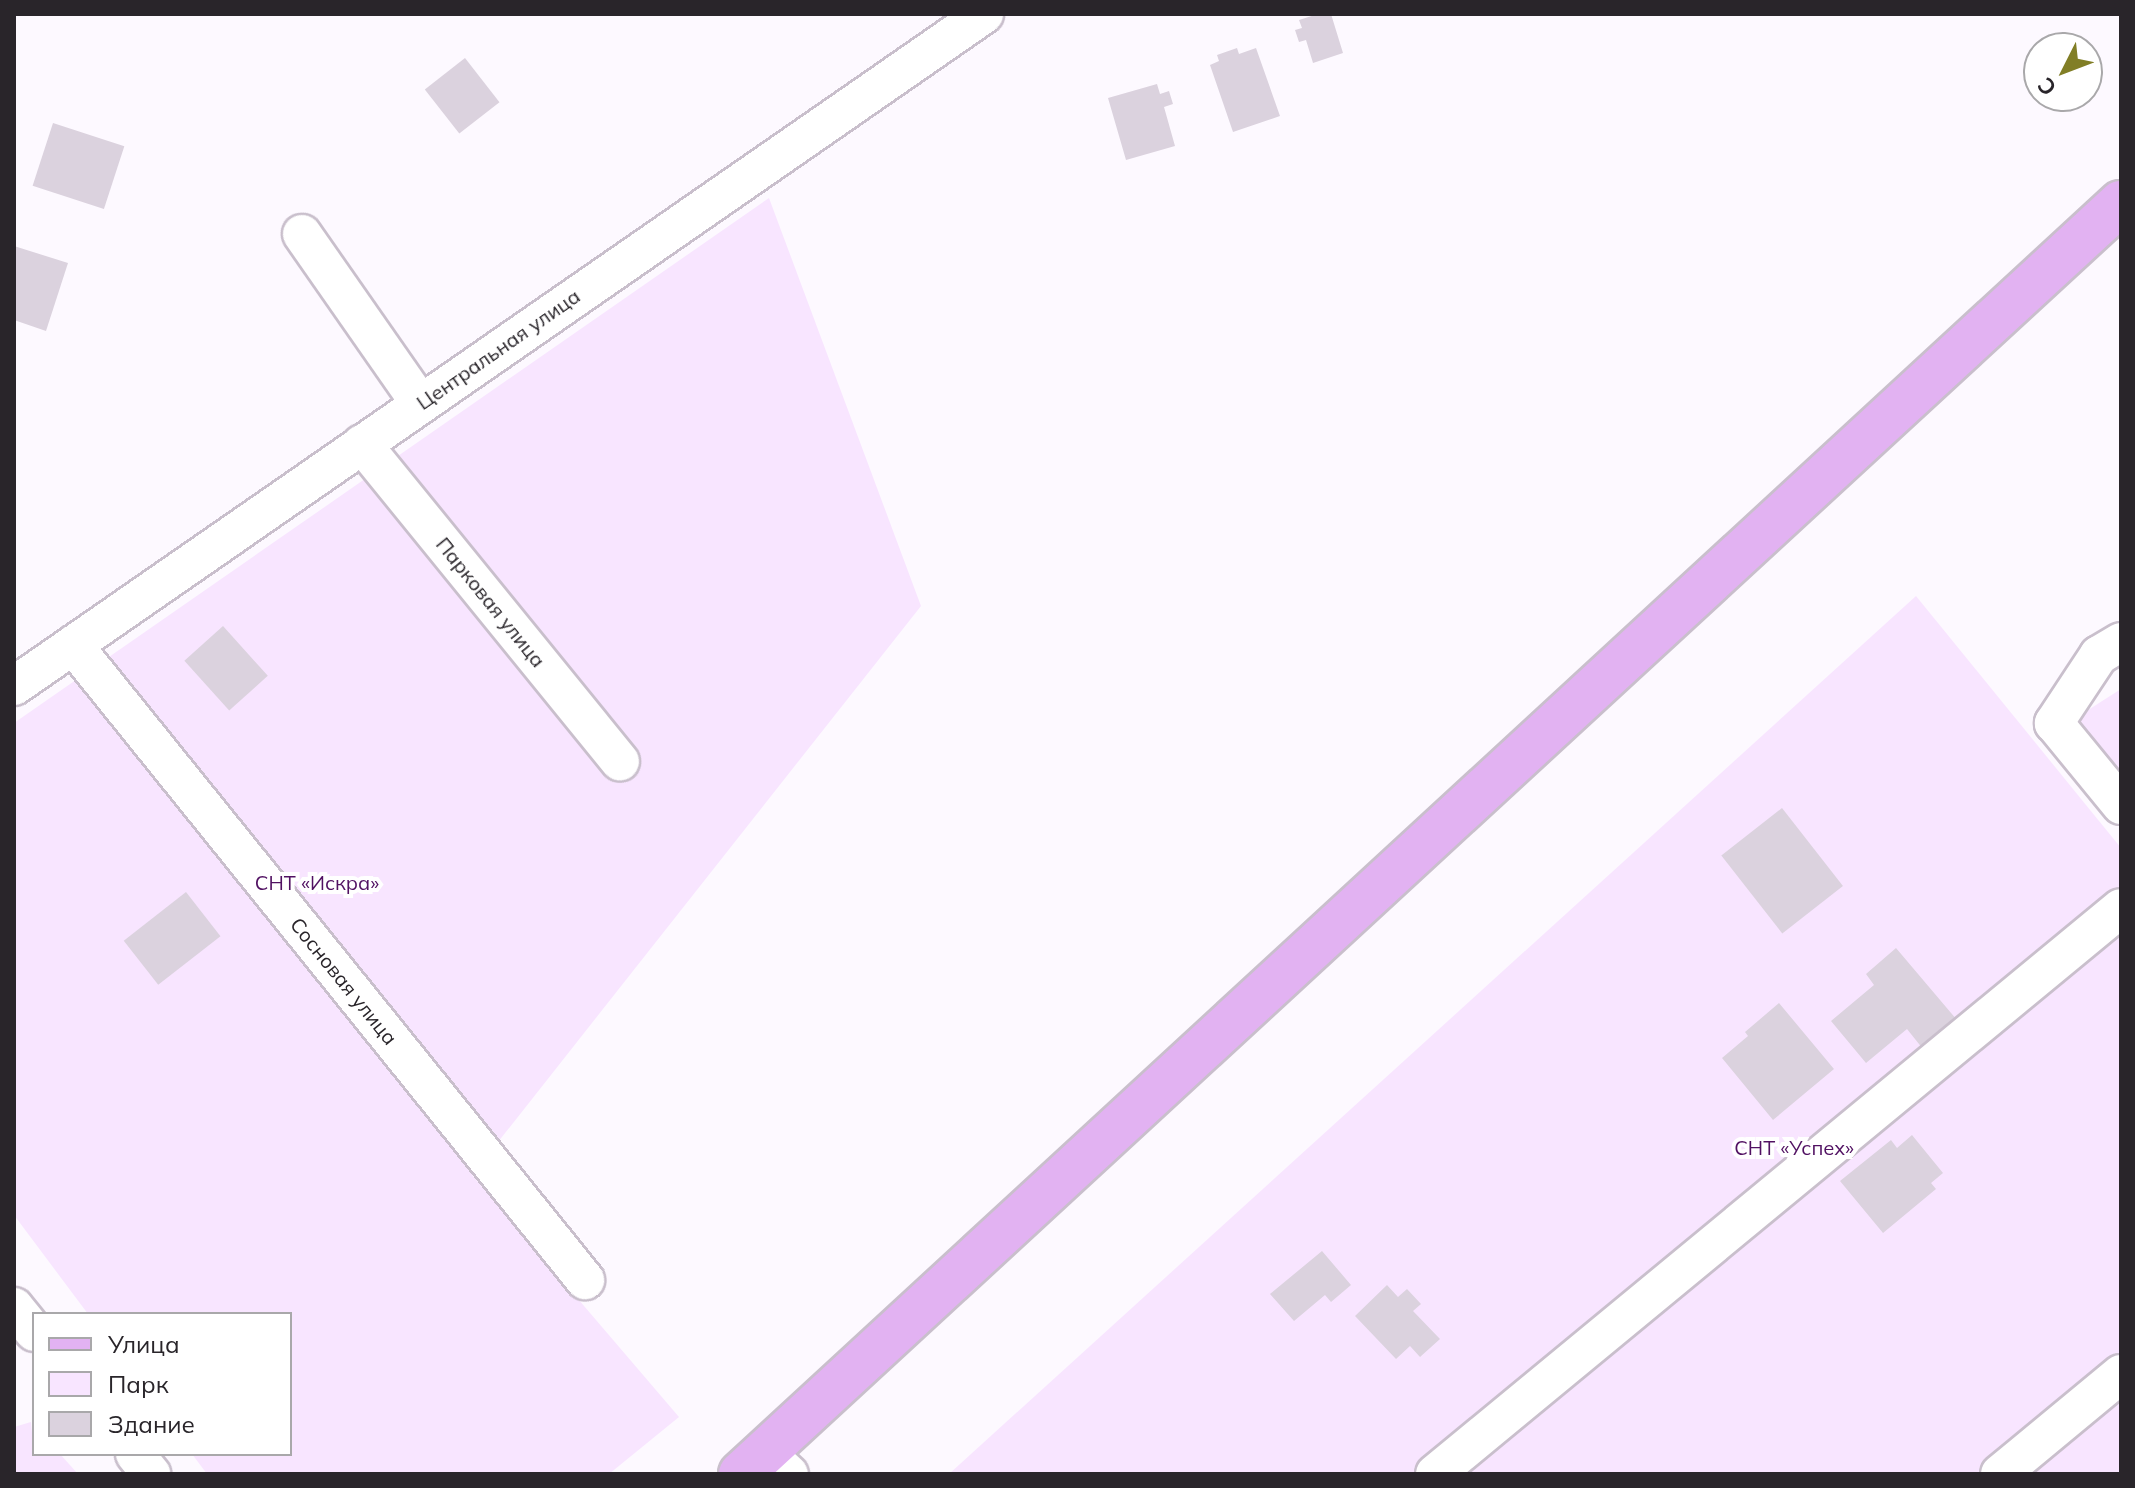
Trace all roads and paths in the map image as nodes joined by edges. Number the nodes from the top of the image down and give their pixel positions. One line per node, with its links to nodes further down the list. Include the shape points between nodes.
1 (984, 14): 4 (street, Центральная улица)
2 (2121, 203): 17 (main road)
3 (302, 234): 4 (street)
4 (420, 403): 5 (street, Центральная улица)
5 (362, 444): 7 (street, Центральная улица); 9 (street, Парковая улица)
6 (2121, 642): 10 (street, via 2099,655 2054,723)
7 (73, 645): 8 (street, Центральная улица); 12 (street, Сосновая улица)
8 (14, 686)
9 (620, 761)
10 (2121, 805)
11 (2121, 908): 19 (street)
12 (585, 1280)
13 (14, 1307): 14 (street)
14 (32, 1330)
15 (2121, 1374): 20 (street)
16 (137, 1456): 18 (street)
17 (764, 1466)
18 (151, 1474)
19 (1435, 1474)
20 (2000, 1474)

